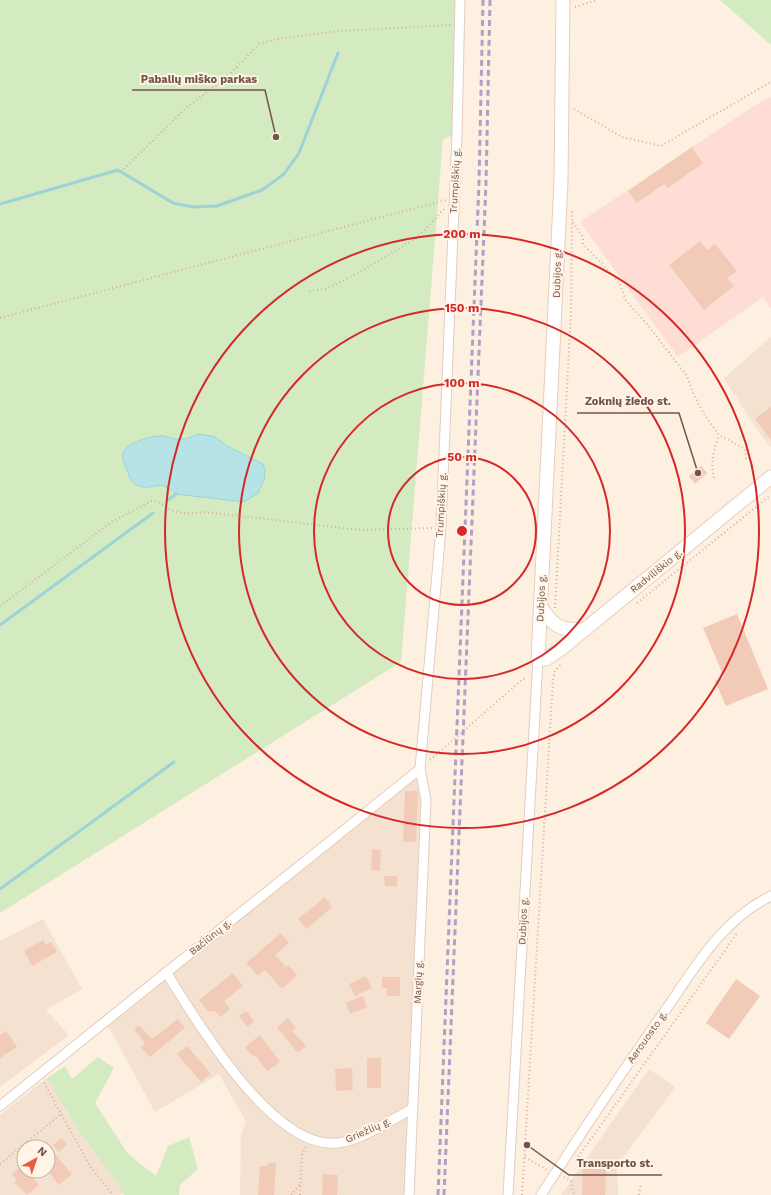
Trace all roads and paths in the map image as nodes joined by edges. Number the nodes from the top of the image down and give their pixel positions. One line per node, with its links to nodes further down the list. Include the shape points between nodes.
1 (460, 0): 5 (street, Trumpiškių g.)
2 (574, 0): 4 (path)
3 (597, 0): 4 (path)
4 (567, 6): 24 (main road, Dubijos g.)
5 (461, 24): 10 (path, via 338,31 282,38 259,44 227,77 188,107); 11 (street, Trumpiškių g.)
6 (771, 82): 8 (path, via 661,146 622,137)
7 (574, 101): 8 (path)
8 (574, 109): 9 (path)
9 (574, 116)
10 (124, 169)
11 (453, 198): 14 (path, via 418,237 326,289); 15 (path); 21 (street, Trumpiškių g.)
12 (572, 206): 13 (path)
13 (572, 221): 16 (path, via 583,237 583,244 620,284 626,301 687,376 704,414); 25 (path, via 571,313)
14 (309, 291)
15 (0, 318)
16 (719, 435): 17 (path, via 745,450); 19 (path, via 713,453)
17 (746, 459)
18 (771, 477): 26 (main road, Radviliškio g.)
19 (714, 478)
20 (771, 495): 22 (path)
21 (440, 528): 23 (path, via 361,530 205,512 184,514 169,509 158,501 151,501 110,523); 31 (street, Trumpiškių g.)
22 (708, 547)
23 (0, 606)
24 (541, 607): 25 (main road); 28 (main road, Dubijos g.)
25 (555, 625): 26 (main road, via 568,630)
26 (585, 630): 27 (main road, Radviliškio g.)
27 (561, 649): 28 (main road, Radviliškio g., via 546,659); 30 (path, via 564,661 555,671)
28 (538, 659): 29 (street, Dubijos g.)
29 (536, 679): 30 (path); 31 (path, via 523,679); 53 (street, Dubijos g.)
30 (552, 680): 40 (path)
31 (420, 769): 34 (street, Bačiūnų g.); 37 (street, Margių g., via 426,800)
32 (771, 896): 44 (street, Aerouosto g., via 750,907 720,933 626,1066)
33 (741, 928): 42 (path)
34 (166, 972): 35 (street, Bačiūnų g.); 39 (street, Griežlių g., via 204,1033 252,1094 270,1111)
35 (39, 1075): 36 (street, Bačiūnų g.); 38 (path)
36 (0, 1106)
37 (412, 1109): 39 (street, Griežlių g., via 360,1136 339,1143 322,1143); 52 (street, Margių g.)
38 (61, 1114): 41 (path); 49 (path, via 90,1166)
39 (309, 1139): 47 (path, via 302,1155)
40 (525, 1157): 44 (path); 54 (path)
41 (0, 1164)
42 (573, 1164)
43 (568, 1171): 45 (path)
44 (554, 1175): 55 (street, Aerouosto g.)
45 (564, 1177)
46 (571, 1181): 56 (path)
47 (300, 1183): 50 (path); 51 (path)
48 (641, 1183): 57 (path)
49 (112, 1195)
50 (291, 1195)
51 (300, 1195)
52 (409, 1195)
53 (508, 1195)
54 (522, 1195)
55 (541, 1195)
56 (574, 1195)
57 (639, 1195)

